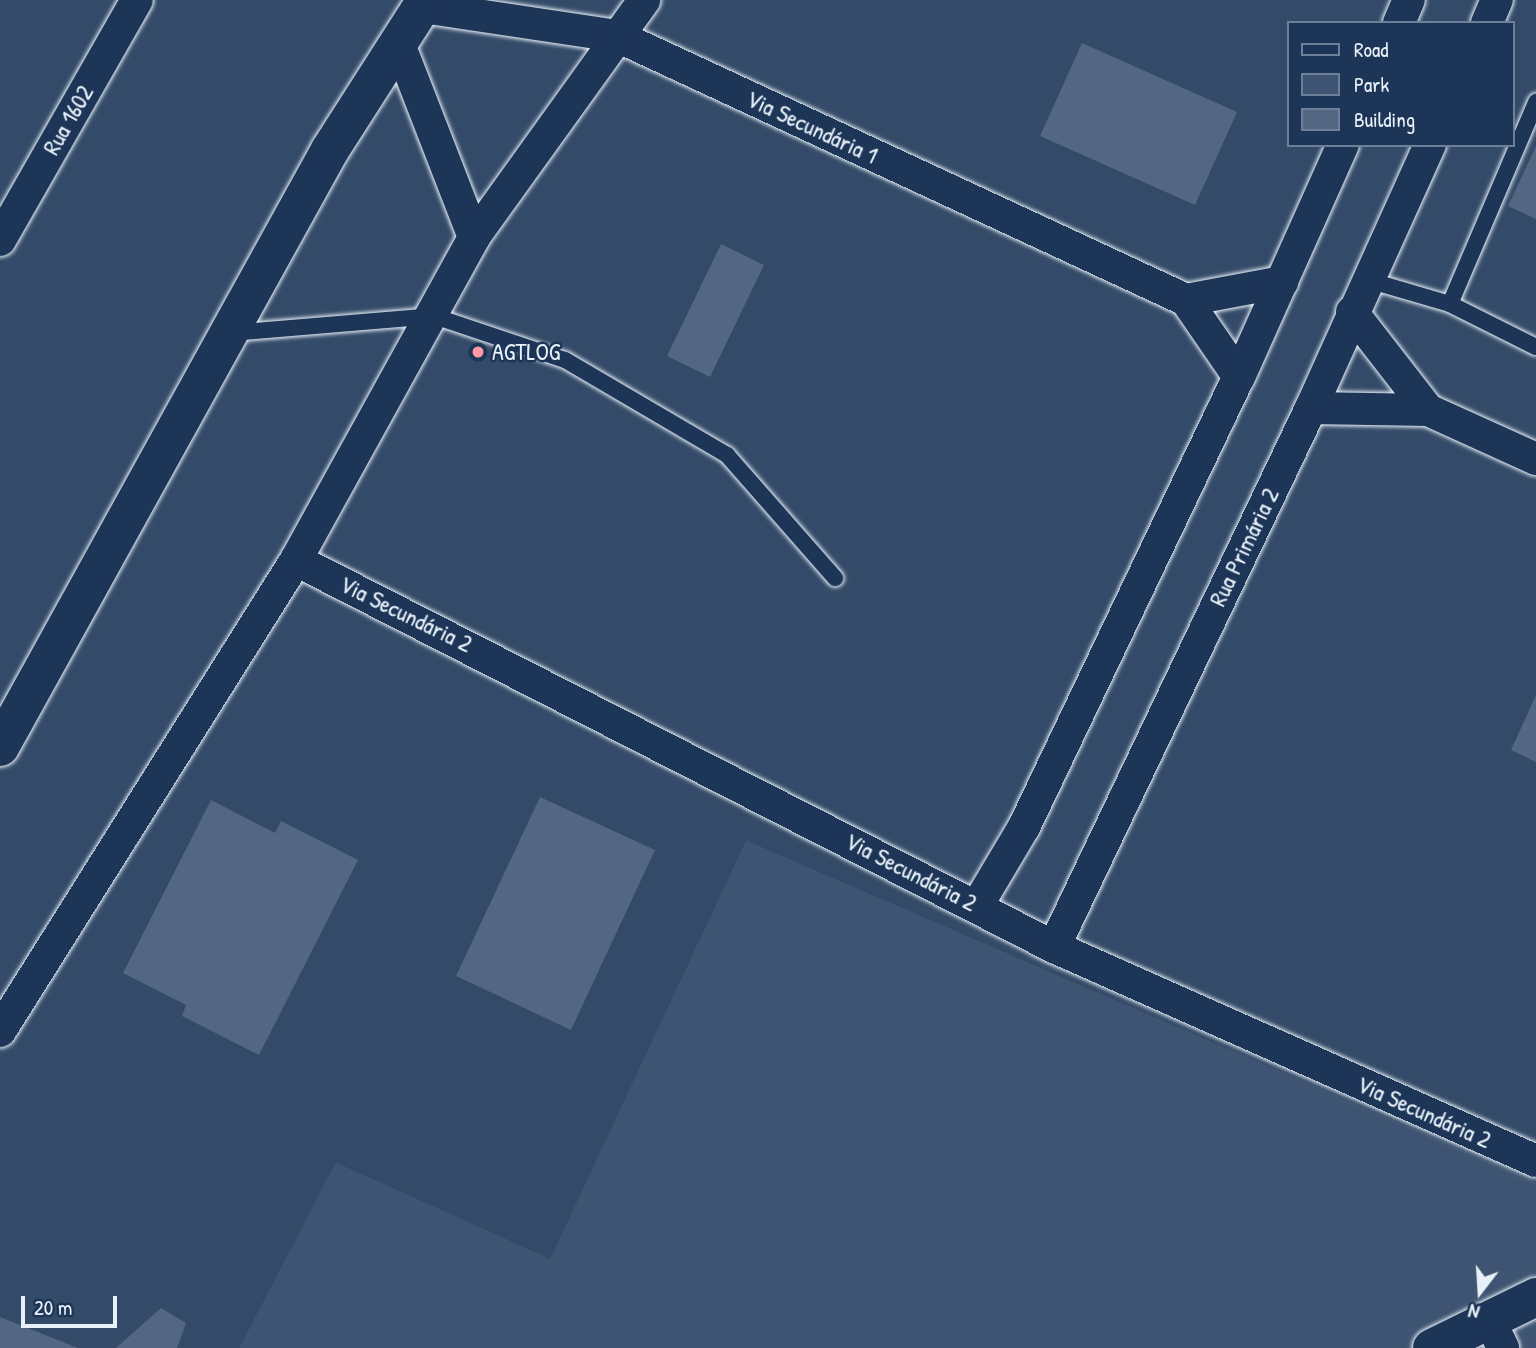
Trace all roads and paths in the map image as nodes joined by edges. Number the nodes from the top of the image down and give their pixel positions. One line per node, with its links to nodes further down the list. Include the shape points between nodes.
1 (137, 0): 14 (street, Rua 1602)
2 (644, 0): 8 (street)
3 (1409, 0): 6 (street)
4 (1497, 0): 7 (street)
5 (425, 3): 8 (street, Via Secundária 1); 9 (main road)
6 (1400, 21)
7 (1487, 21)
8 (617, 36): 13 (street); 17 (street, Via Secundária 1)
9 (399, 44): 13 (street); 21 (main road, via 330,150)
10 (1536, 102): 18 (lane)
11 (1342, 147): 16 (street)
12 (1429, 147): 15 (street, Rua Primária 2)
13 (474, 237): 20 (street)
14 (0, 240)
15 (1368, 280): 18 (lane); 19 (street, Rua Primária 2)
16 (1282, 282): 17 (street); 23 (street)
17 (1186, 300): 23 (street)
18 (1450, 304): 22 (lane)
19 (1352, 312): 24 (street, Rua Primária 2); 25 (street)
20 (434, 316): 21 (lane); 27 (street); 28 (lane, via 565,360 727,455)
21 (229, 333): 29 (main road)
22 (1536, 348)
23 (1239, 377): 30 (street, via 1024,827)
24 (1311, 408): 25 (street); 31 (street, Rua Primária 2)
25 (1428, 410): 26 (street)
26 (1536, 459)
27 (296, 560): 30 (street, Via Secundária 2); 32 (street)
28 (835, 578)
29 (0, 747)
30 (977, 906): 31 (street, Via Secundária 2)
31 (1054, 947): 33 (street, Via Secundária 2)
32 (0, 1031)
33 (1536, 1161)
34 (1536, 1297): 35 (main road)
35 (1497, 1334): 36 (main road)
36 (1432, 1348)

